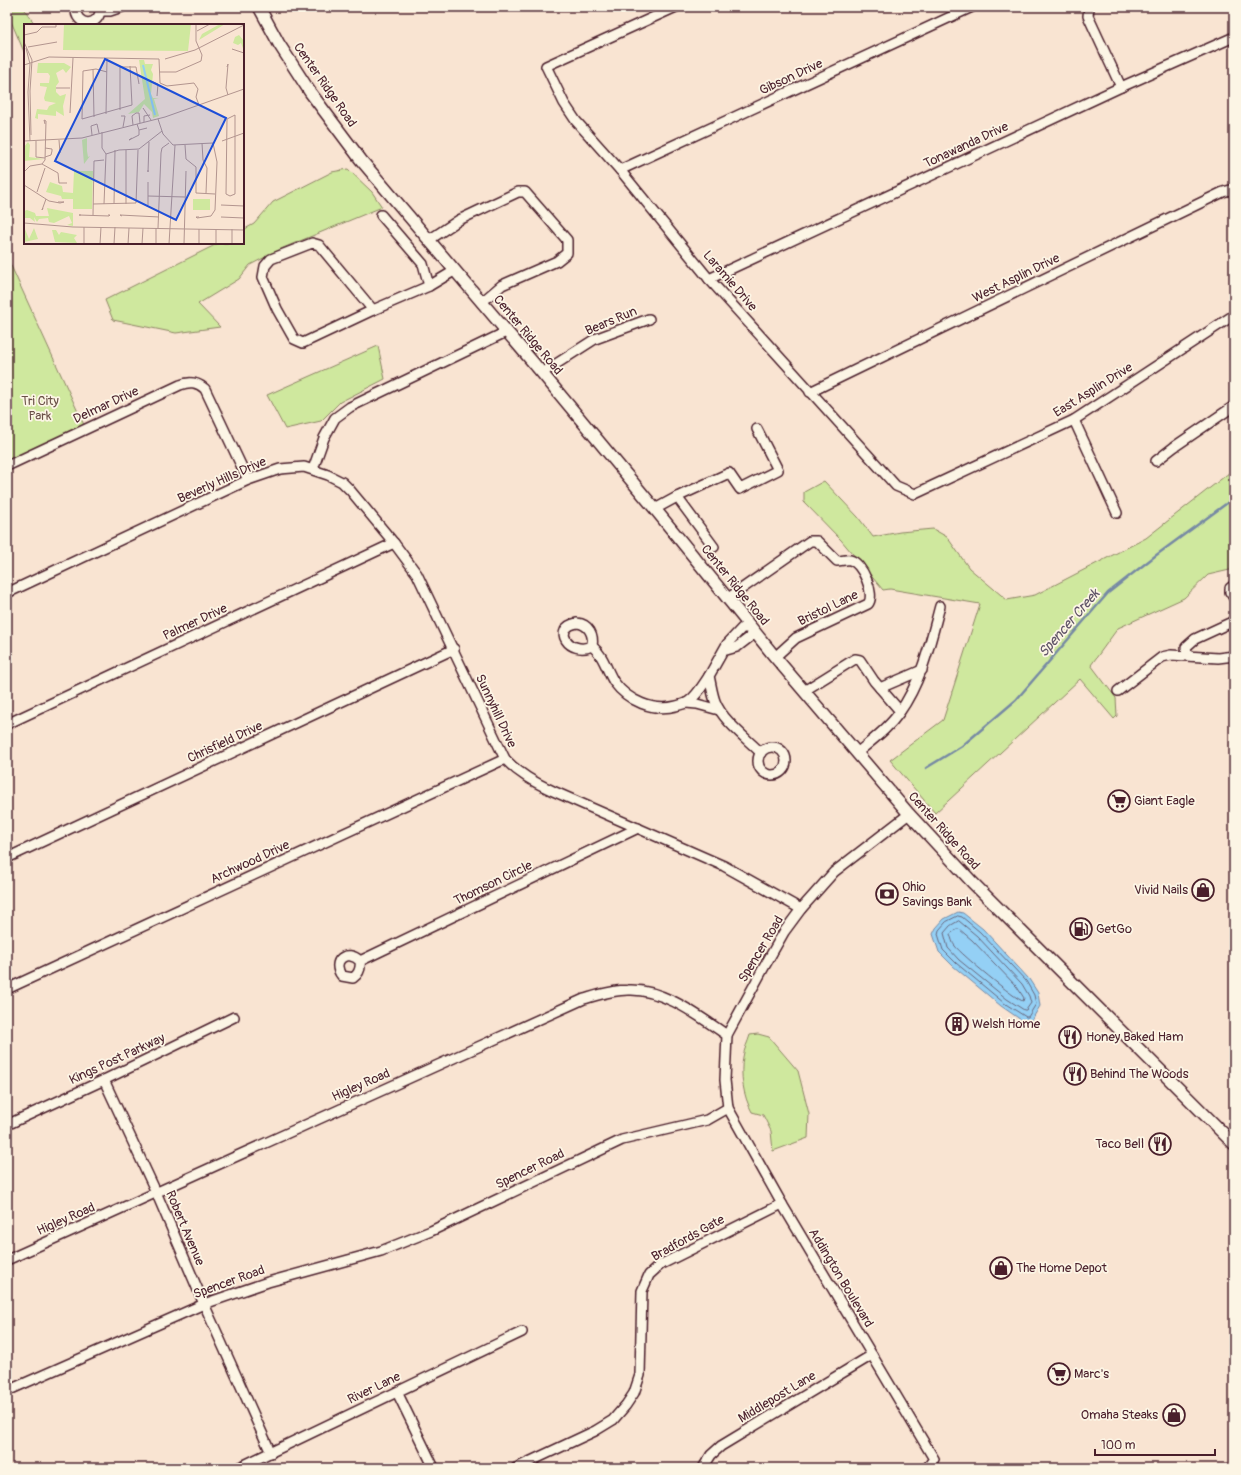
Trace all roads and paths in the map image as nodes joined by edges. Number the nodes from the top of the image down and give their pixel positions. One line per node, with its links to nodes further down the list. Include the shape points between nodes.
1 (76, 7): 7 (street, via 79,19 86,23 98,19)
2 (122, 7): 7 (street, via 110,11)
3 (259, 7): 13 (main road, Center Ridge Road, via 310,92 361,160)
4 (676, 7): 10 (street, Laramie Drive, via 546,66 576,121)
5 (972, 7): 10 (street, Gibson Drive)
6 (1089, 7): 9 (street, via 1088,16)
7 (101, 9)
8 (1234, 37): 9 (street, Tonawanda Drive)
9 (1121, 88): 15 (street, Tonawanda Drive)
10 (620, 170): 15 (street, Laramie Drive)
11 (1234, 189): 23 (street, West Asplin Drive, via 1223,192)
12 (381, 215): 16 (street, via 423,264)
13 (429, 240): 14 (main road, Center Ridge Road); 17 (street, via 459,220 518,192 525,192 567,240 567,254 557,261 502,285)
14 (454, 271): 16 (street); 17 (main road, Center Ridge Road)
15 (709, 279): 23 (street, Laramie Drive)
16 (429, 286): 18 (street)
17 (482, 302): 21 (main road, Center Ridge Road)
18 (373, 310): 18 (street, via 303,343 294,339 277,309 263,277 265,266 271,260 312,242 319,245)
19 (1234, 315): 25 (street, East Asplin Drive)
20 (649, 319): 22 (street, Bears Run, via 596,339)
21 (506, 332): 22 (main road, Center Ridge Road); 29 (street, via 350,407 335,418 324,438)
22 (542, 373): 33 (main road, Center Ridge Road)
23 (810, 392): 31 (street, Laramie Drive, via 896,486)
24 (1234, 406): 27 (street)
25 (1074, 420): 31 (street, East Asplin Drive); 34 (street)
26 (757, 430): 32 (street, via 778,470 740,490 729,473)
27 (1156, 462)
28 (7, 466): 30 (street, Delmar Drive, via 186,382 196,383 206,389)
29 (313, 469): 30 (street, Beverly Hills Drive, via 280,469); 35 (street, Sunnyhill Drive, via 342,482)
30 (248, 480): 38 (street, Beverly Hills Drive)
31 (915, 494)
32 (676, 497): 33 (street); 36 (street)
33 (655, 509): 40 (main road, Center Ridge Road)
34 (1118, 513)
35 (394, 543): 45 (street, Sunnyhill Drive, via 417,574); 57 (street, Palmer Drive)
36 (714, 546)
37 (1234, 585): 39 (street, via 1230,588)
38 (7, 593)
39 (1234, 598)
40 (727, 599): 43 (main road, Center Ridge Road); 46 (street, Bristol Lane, via 810,541 817,541 837,561 851,560 857,564 871,591 870,602 796,638)
41 (940, 606): 49 (street)
42 (1234, 621): 47 (street, via 1195,639 1186,648)
43 (752, 628): 46 (main road, Center Ridge Road); 50 (street, via 742,628 727,644)
44 (592, 646): 54 (street, via 601,654 614,682 639,703 657,708)
45 (454, 649): 60 (street, Sunnyhill Drive); 63 (street, Chrisfield Drive)
46 (775, 656): 52 (main road, Center Ridge Road)
47 (1191, 656): 48 (street); 53 (street, via 1162,657)
48 (1234, 656)
49 (922, 670): 51 (street); 56 (street, via 917,684)
50 (709, 676): 54 (street, via 699,691); 55 (street)
51 (880, 688): 52 (street, via 860,660 855,659); 56 (street)
52 (804, 691): 59 (main road, Center Ridge Road)
53 (1118, 691)
54 (686, 703): 55 (street)
55 (719, 710): 58 (street)
56 (900, 712): 59 (street)
57 (7, 724)
58 (761, 753)
59 (857, 753): 61 (main road, Center Ridge Road)
60 (505, 759): 62 (street, Sunnyhill Drive, via 530,781); 66 (street, Archwood Drive)
61 (909, 814): 64 (street, Spencer Road, via 834,872); 72 (main road, Center Ridge Road, via 972,882)
62 (638, 828): 64 (street, Sunnyhill Drive, via 724,866); 65 (street, Thomson Circle)
63 (7, 858)
64 (801, 908): 68 (street, Spencer Road, via 766,963)
65 (360, 961)
66 (7, 989)
67 (234, 1017): 69 (street, Kings Post Parkway)
68 (727, 1036): 70 (street, Spencer Road, via 725,1080); 73 (street, Higley Road, via 681,1005 658,995 629,990 608,992 584,999)
69 (104, 1080): 71 (street, Kings Post Parkway); 73 (street, Robert Avenue)
70 (728, 1108): 74 (street, Addington Boulevard); 76 (street, Spencer Road, via 707,1120 622,1140 431,1231 381,1251 268,1282)
71 (11, 1123)
72 (1234, 1144)
73 (156, 1192): 75 (street, Higley Road); 76 (street, Robert Avenue)
74 (782, 1204): 78 (street, Addington Boulevard); 84 (street, Bradfords Gate, via 660,1265 649,1275 642,1291 640,1376 626,1405 614,1420 595,1431)
75 (7, 1260)
76 (204, 1304): 79 (street, Spencer Road); 81 (street, Robert Avenue)
77 (522, 1332): 80 (street, River Lane)
78 (872, 1355): 85 (street, Middlepost Lane, via 721,1446 711,1455); 86 (street, Addington Boulevard, via 934,1458)
79 (7, 1391)
80 (397, 1392): 81 (street, River Lane); 83 (street)
81 (271, 1453): 82 (street, River Lane)
82 (238, 1468)
83 (434, 1468)
84 (516, 1468)
85 (703, 1468)
86 (927, 1468)

